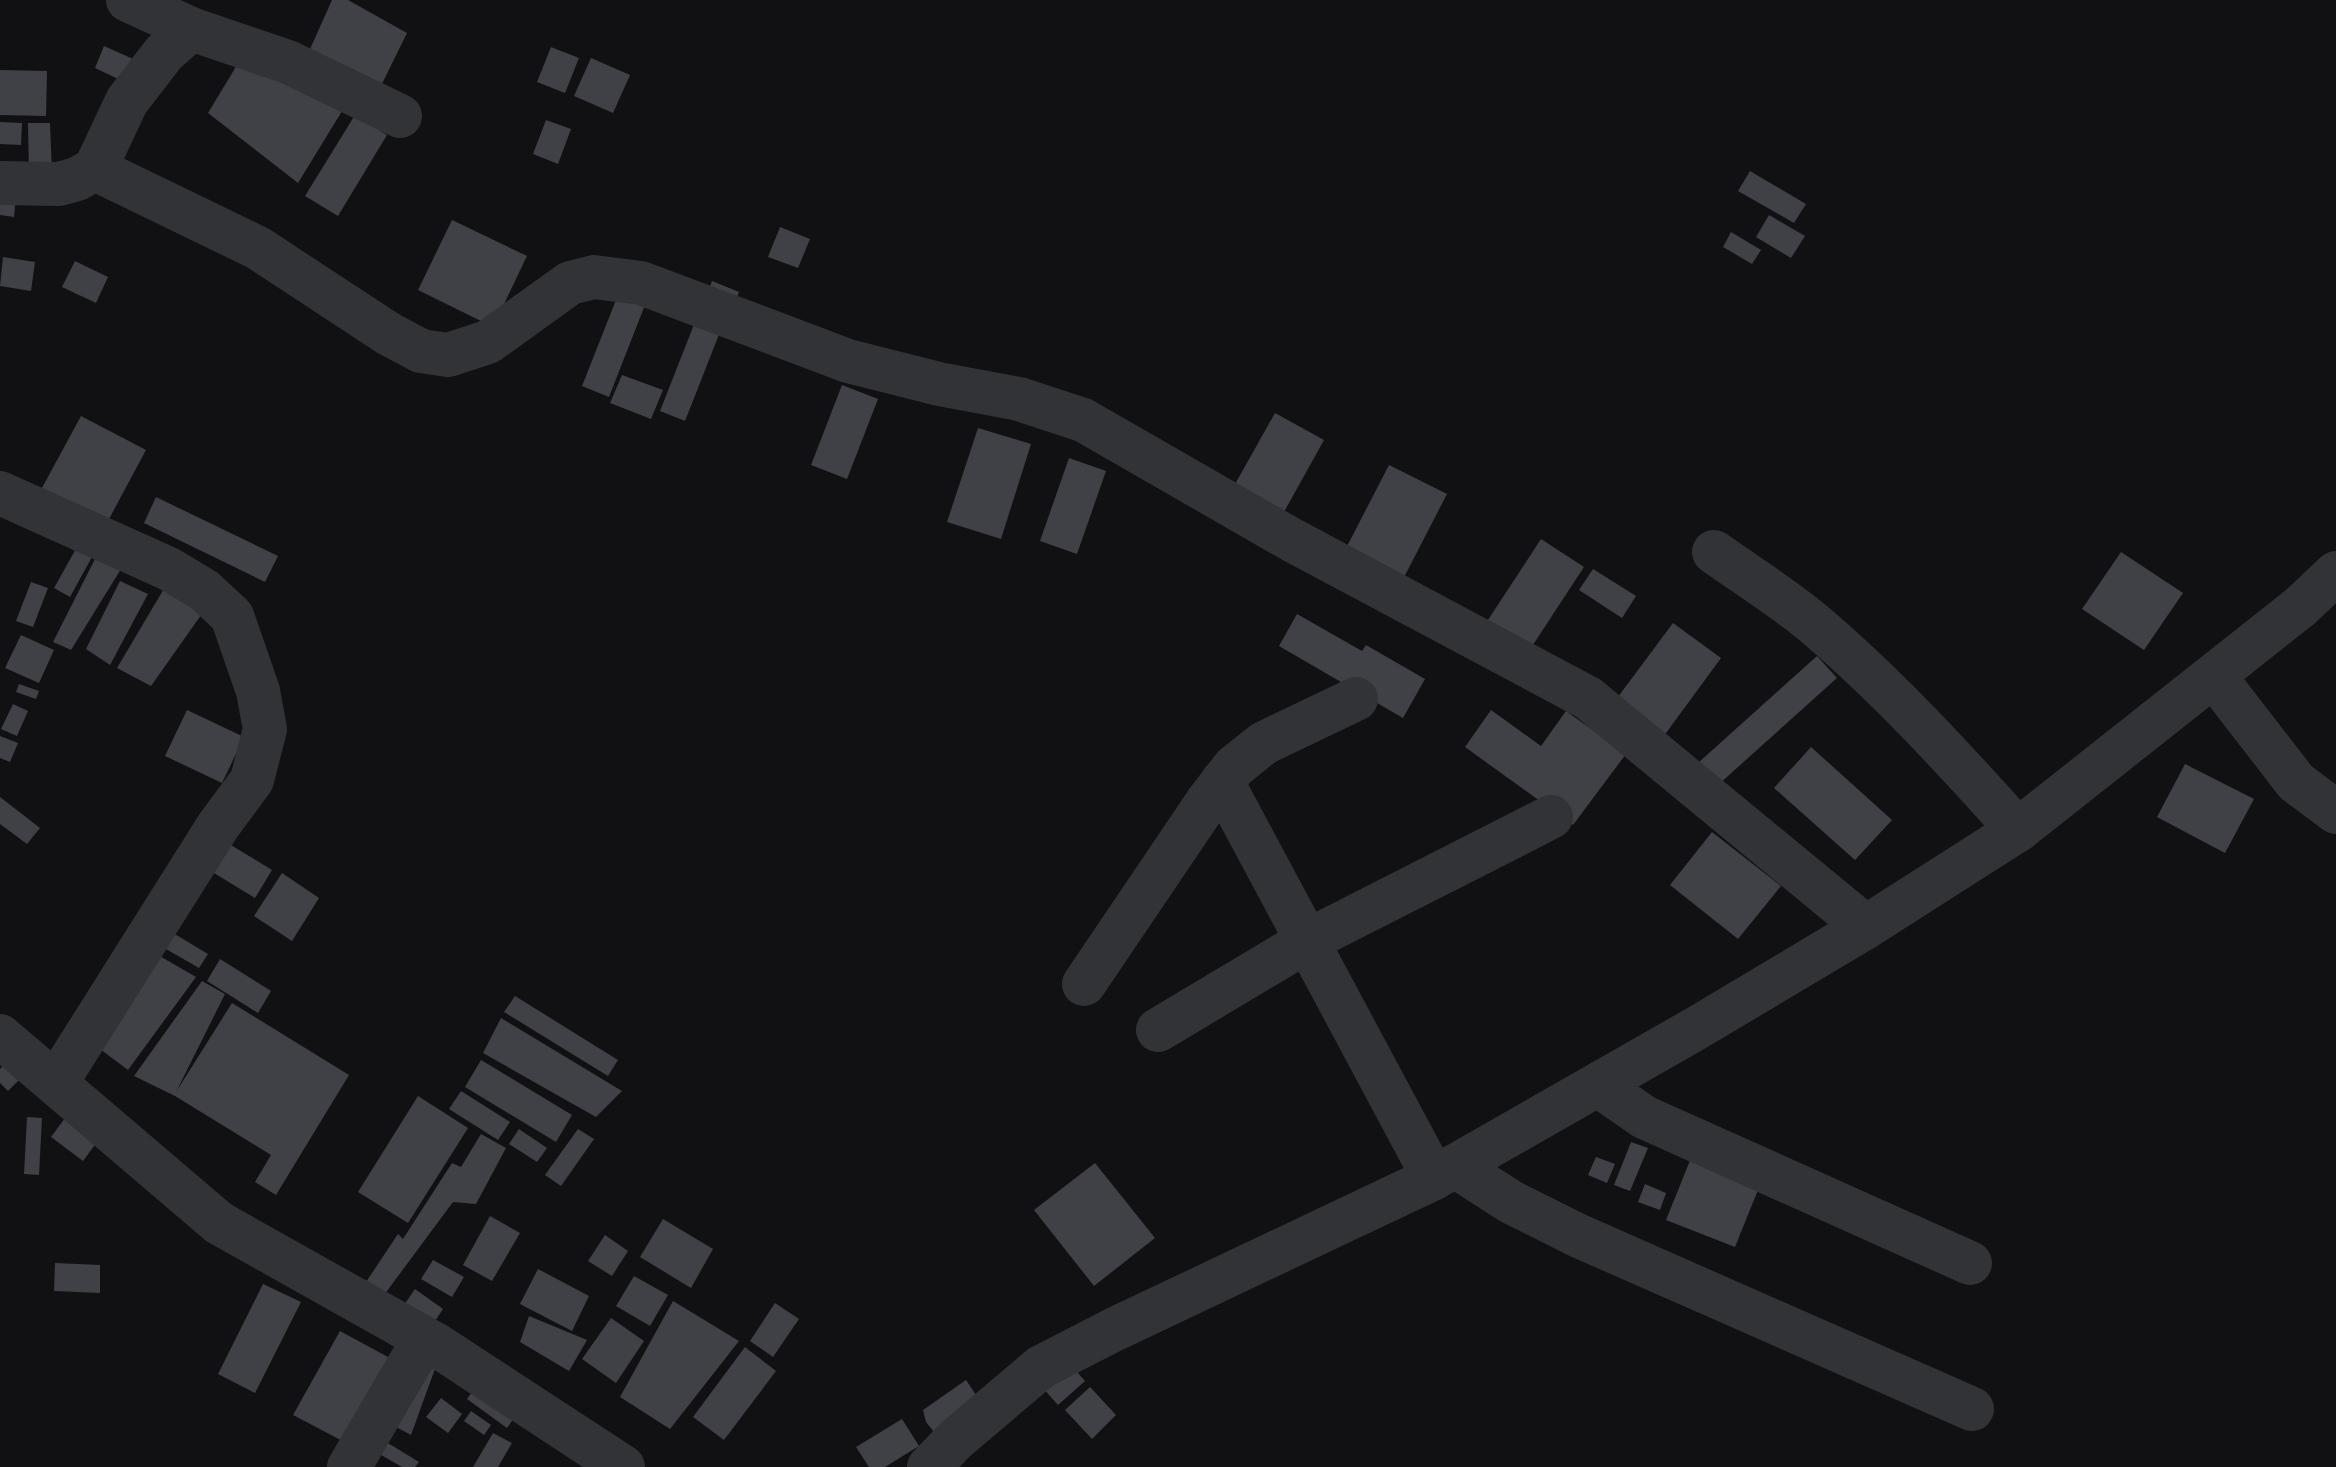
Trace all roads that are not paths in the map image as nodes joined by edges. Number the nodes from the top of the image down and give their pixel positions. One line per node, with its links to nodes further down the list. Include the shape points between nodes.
1 (128, 0): 2 (street)
2 (191, 29): 3 (street, via 288,62); 4 (street, via 164,53 127,101)
3 (400, 116)
4 (95, 169): 5 (street, via 59,184); 15 (street, via 258,248 421,351 448,355 488,342 570,283 594,277 641,283 848,361 1019,399 1083,420 1292,540 1588,698)
5 (0, 183)
6 (0, 493): 20 (street, via 204,590 232,616 265,729 252,780)
7 (1714, 552): 14 (street, via 1817,626 1870,674)
8 (2336, 573): 9 (street)
9 (2214, 676): 12 (street, via 2296,782); 14 (street)
10 (1356, 699): 11 (street, via 1264,743)
11 (1222, 782): 16 (street); 17 (street)
12 (2336, 812)
13 (1551, 817): 16 (street)
14 (2018, 830): 15 (street)
15 (1866, 927): 21 (street)
16 (1307, 941): 18 (street); 22 (street)
17 (1084, 984)
18 (1158, 1030)
19 (0, 1036): 20 (street)
20 (56, 1083): 24 (street, via 219,1223)
21 (1598, 1085): 22 (street); 23 (street, via 1644,1117)
22 (1444, 1172): 25 (street); 28 (street, via 1041,1367)
23 (1970, 1263)
24 (424, 1339): 26 (street); 27 (street)
25 (1972, 1409)
26 (349, 1467)
27 (623, 1467)
28 (929, 1467)

